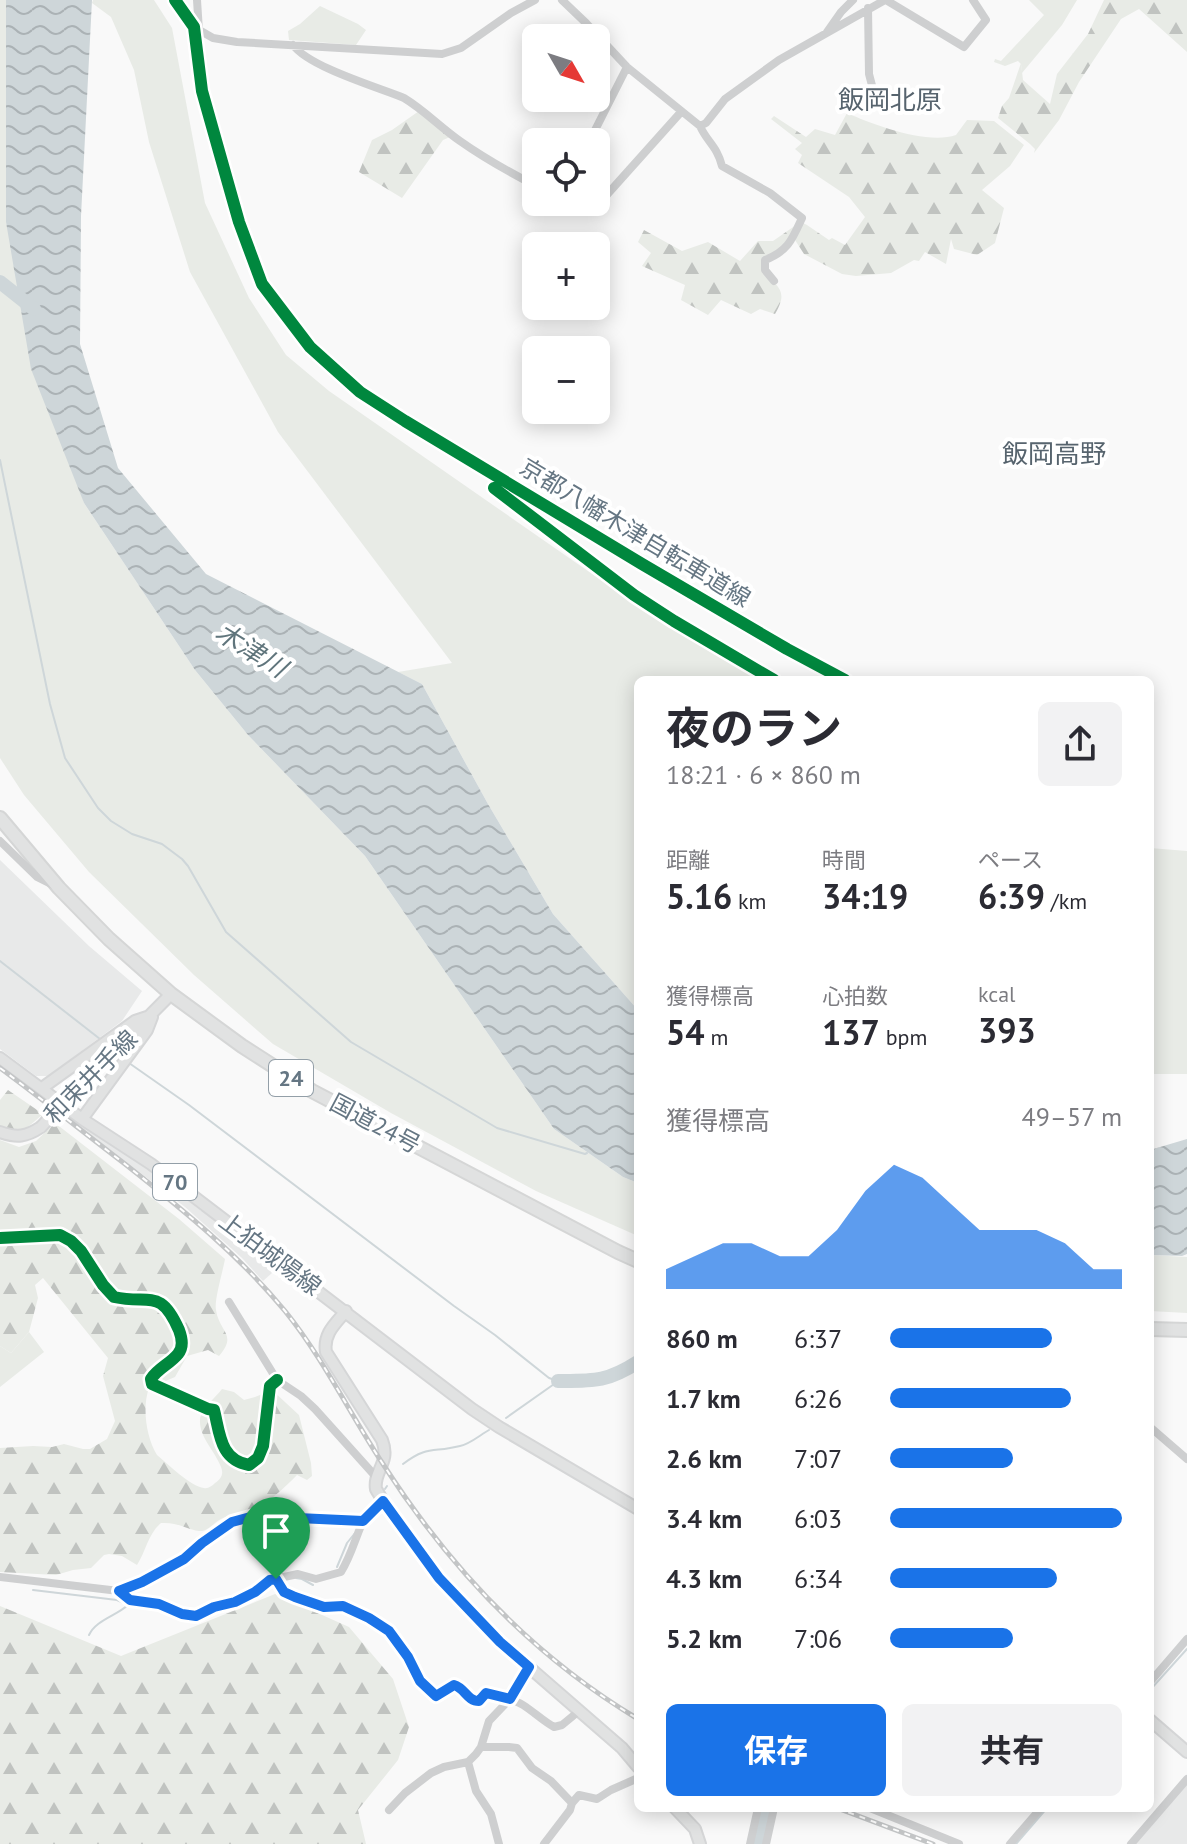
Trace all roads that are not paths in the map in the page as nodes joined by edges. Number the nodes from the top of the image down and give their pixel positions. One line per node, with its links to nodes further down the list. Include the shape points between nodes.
1 (175, 0): 9 (main road)
2 (197, 0): 9 (street)
3 (535, 0): 11 (street, via 461,48 442,54)
4 (562, 0): 12 (street)
5 (853, 0): 10 (street)
6 (886, 0): 7 (street, via 964,47 986,20); 8 (street)
7 (973, 0)
8 (868, 8): 10 (street); 13 (street)
9 (197, 29): 11 (street, via 219,39)
10 (826, 33): 15 (street, via 725,99)
11 (293, 45): 17 (street, via 322,65 416,105 458,140)
12 (627, 67): 14 (street); 16 (street)
13 (874, 93)
14 (681, 112): 15 (street); 18 (street)
15 (700, 126): 19 (street, via 722,166 802,218 787,246 765,260)
16 (596, 128)
17 (522, 179)
18 (610, 191)
19 (774, 281)
20 (0, 818): 22 (highway, 国道24号 / 24)
21 (0, 841): 22 (street, via 37,877)
22 (59, 888): 23 (highway, 国道24号 / 24)
23 (171, 994): 24 (main road, 和束井手線); 30 (highway, 国道24号 / 24, via 312,1091)
24 (152, 1015): 26 (main road, via 135,1021); 27 (main road, via 147,1030); 28 (main road, 和束井手線, bridge, via 41,1127 19,1137)
25 (0, 1058): 26 (main road, 上狛城陽線 / 70)
26 (42, 1088): 27 (main road, 上狛城陽線 / 70)
27 (82, 1119): 32 (main road, 上狛城陽線 / 70, via 151,1164)
28 (0, 1132)
29 (0, 1238): 35 (street, via 60,1235 81,1251 114,1297 151,1299 166,1307 182,1346 154,1374 152,1384 214,1410 225,1450 240,1463 249,1465 258,1458 270,1386)
30 (634, 1259)
31 (229, 1302): 35 (street)
32 (346, 1311): 38 (main road, 上狛城陽線, via 328,1332 326,1352 382,1440 386,1455); 40 (main road, 上狛城陽線 / 70, via 472,1409)
33 (1154, 1329): 34 (highway)
34 (1187, 1330)
35 (277, 1380): 38 (street, via 315,1409)
36 (1154, 1430): 37 (street)
37 (1187, 1459)
38 (377, 1478): 39 (main road, 上狛城陽線)
39 (383, 1501): 41 (street); 46 (main road, 上狛城陽線, via 439,1578)
40 (634, 1507)
41 (363, 1521): 43 (street, via 341,1572 316,1579 298,1574); 44 (street, via 254,1516 232,1522 184,1559)
42 (0, 1577): 44 (street)
43 (276, 1579): 44 (street, via 196,1616 130,1600); 48 (street, via 284,1592 324,1607 343,1606 389,1631 420,1681 436,1696 454,1685 474,1701 486,1693)
44 (119, 1591)
45 (1187, 1639): 47 (street)
46 (529, 1667): 48 (street); 49 (main road, 上狛城陽線)
47 (1154, 1677)
48 (510, 1699): 49 (street, via 554,1727); 51 (street, via 489,1721)
49 (579, 1711): 53 (main road, 上狛城陽線)
50 (1154, 1723): 52 (main road)
51 (481, 1747): 54 (street); 57 (street, via 517,1748)
52 (1187, 1752)
53 (634, 1758)
54 (468, 1762): 58 (street, via 431,1773); 64 (street)
55 (1187, 1779): 71 (street)
56 (634, 1780): 57 (street, via 597,1799 579,1795)
57 (572, 1803): 65 (street)
58 (389, 1810)
59 (679, 1812): 66 (main road, via 695,1829)
60 (757, 1812): 67 (street)
61 (773, 1812): 68 (street)
62 (880, 1812): 69 (street)
63 (1038, 1812): 70 (street)
64 (499, 1844)
65 (544, 1844)
66 (700, 1844)
67 (750, 1844)
68 (766, 1844)
69 (959, 1844)
70 (1010, 1844)
71 (1131, 1844)

